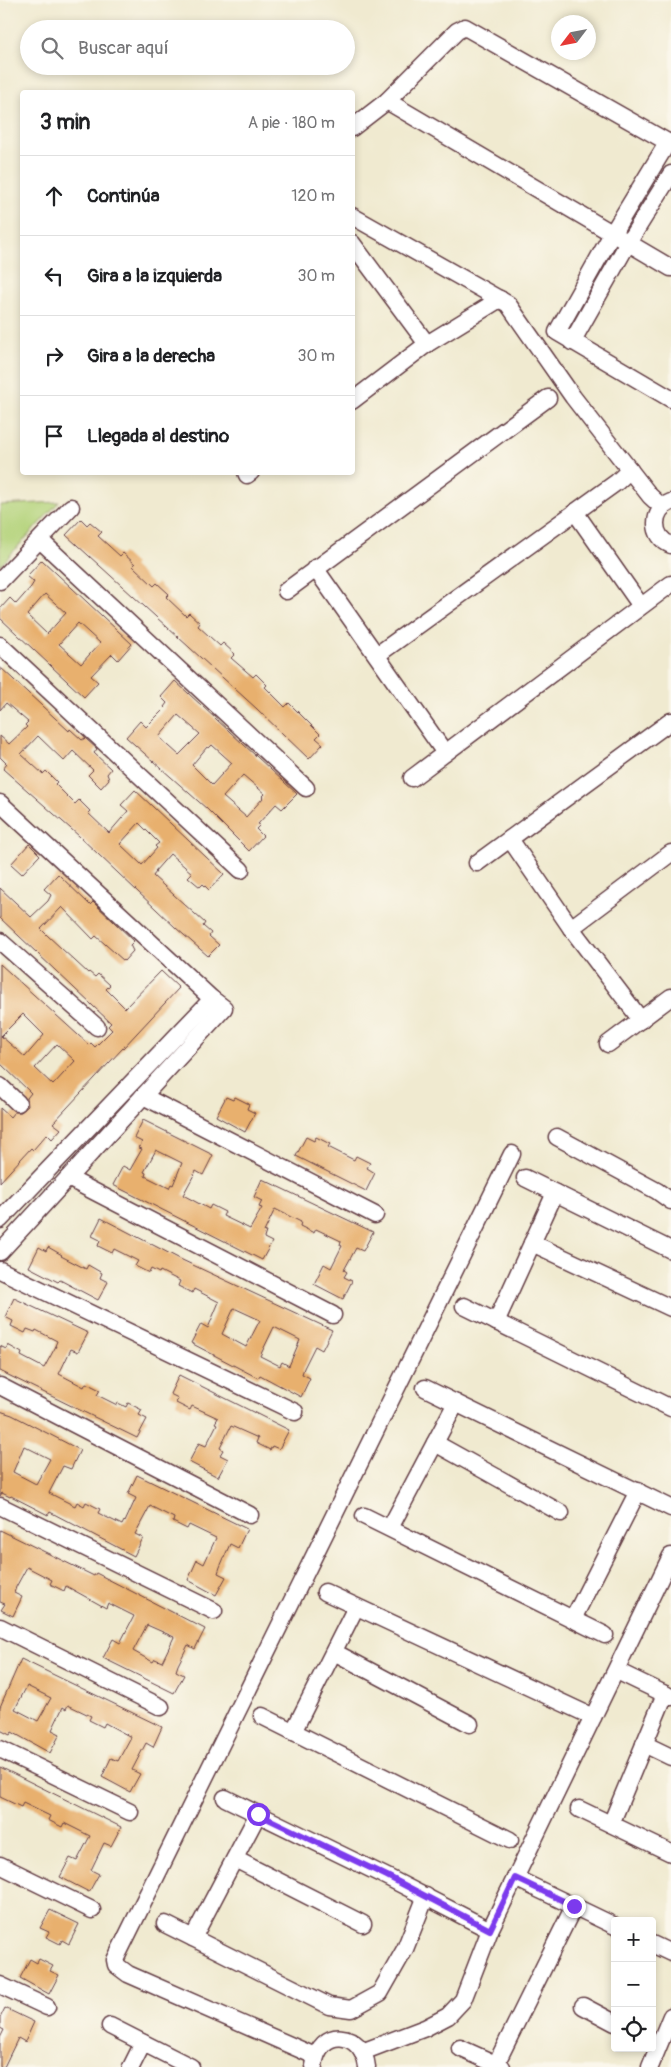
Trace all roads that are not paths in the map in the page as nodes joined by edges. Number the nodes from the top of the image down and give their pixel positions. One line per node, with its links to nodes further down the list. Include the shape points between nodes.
1 (387, 101): 2 (street); 3 (street, via 457,31 465,28); 6 (street)
2 (355, 126)
3 (670, 143): 6 (street)
4 (671, 174): 7 (street)
5 (355, 218): 10 (street)
6 (612, 234): 7 (street); 11 (street, via 557,332)
7 (628, 243): 9 (street); 11 (street)
8 (355, 247): 12 (street)
9 (671, 268)
10 (500, 299): 12 (street); 16 (street, via 508,304 573,397)
11 (572, 342): 15 (street)
12 (427, 344): 14 (street)
13 (548, 398): 24 (street)
14 (355, 399)
15 (671, 399)
16 (630, 470): 17 (street); 20 (street)
17 (650, 496): 18 (street); 21 (street)
18 (667, 504): 21 (street, via 656,518)
19 (71, 507): 22 (street)
20 (575, 512): 28 (street); 30 (street)
21 (656, 530): 23 (street, via 663,541)
22 (40, 540): 25 (street); 34 (street)
23 (671, 545)
24 (315, 568): 27 (street); 30 (street)
25 (0, 581)
26 (671, 584): 28 (street)
27 (286, 591)
28 (641, 606): 32 (street)
29 (0, 645): 39 (street)
30 (377, 655): 32 (street)
31 (671, 721): 36 (street)
32 (445, 753): 33 (street)
33 (412, 778)
34 (306, 788)
35 (0, 802): 43 (street)
36 (510, 840): 38 (street); 40 (street)
37 (671, 853): 40 (street)
38 (477, 863)
39 (241, 870)
40 (571, 928): 44 (street)
41 (0, 940): 45 (street)
42 (671, 997): 44 (street)
43 (212, 999): 48 (street, via 224,1008); 57 (street)
44 (641, 1020): 46 (street)
45 (97, 1027)
46 (608, 1044)
47 (0, 1086): 49 (street)
48 (143, 1096): 52 (street); 56 (street)
49 (18, 1103)
50 (557, 1137): 55 (street)
51 (512, 1154): 127 (street, via 115,1960 116,1965 128,1974)
52 (68, 1178): 58 (street); 64 (street)
53 (525, 1178): 54 (street)
54 (556, 1193): 59 (street); 60 (street)
55 (671, 1200)
56 (375, 1215)
57 (0, 1220)
58 (4, 1241)
59 (532, 1243): 63 (street); 65 (street)
60 (671, 1250)
61 (0, 1270): 70 (street)
62 (464, 1306): 65 (street)
63 (671, 1308)
64 (333, 1315)
65 (496, 1322): 69 (street)
66 (0, 1386): 76 (street)
67 (425, 1388): 68 (street)
68 (456, 1403): 71 (street); 72 (street)
69 (671, 1408)
70 (295, 1412)
71 (436, 1443): 75 (street); 78 (street)
72 (638, 1491): 74 (street); 83 (street)
73 (0, 1506): 82 (street)
74 (671, 1508)
75 (561, 1513)
76 (250, 1515)
77 (364, 1516): 78 (street)
78 (390, 1528): 83 (street)
79 (671, 1556): 87 (street)
80 (325, 1592): 81 (street)
81 (356, 1608): 86 (street); 91 (street)
82 (214, 1611)
83 (573, 1619): 85 (street)
84 (0, 1627): 89 (street)
85 (605, 1635)
86 (334, 1652): 92 (street); 93 (street)
87 (617, 1671): 88 (street); 91 (street)
88 (668, 1696): 94 (street)
89 (161, 1707)
90 (262, 1716): 93 (street)
91 (593, 1718): 106 (street)
92 (470, 1724)
93 (293, 1732): 102 (street)
94 (644, 1744): 96 (street); 101 (street)
95 (0, 1749): 99 (street)
96 (671, 1757)
97 (225, 1798): 100 (street)
98 (579, 1809): 101 (street)
99 (130, 1812)
100 (258, 1814): 104 (street); 107 (street)
101 (611, 1824): 103 (street)
102 (510, 1840)
103 (671, 1853)
104 (235, 1859): 111 (street); 114 (street)
105 (0, 1865): 109 (street)
106 (515, 1878): 108 (street); 113 (street)
107 (426, 1896): 113 (street); 114 (street, via 405,1949 380,1993 350,2009 329,2006)
108 (574, 1906): 112 (street); 129 (street)
109 (92, 1910)
110 (164, 1924): 114 (street)
111 (363, 1924)
112 (611, 1924)
113 (490, 1930): 128 (street, via 463,2000 448,2016)
114 (194, 1938)
115 (656, 1946): 116 (street)
116 (671, 1954)
117 (0, 1984): 119 (street)
118 (584, 2006): 121 (street)
119 (48, 2008)
120 (671, 2016): 123 (street)
121 (611, 2021)
122 (110, 2026): 124 (street)
123 (656, 2042)
124 (143, 2043): 130 (street); 131 (street)
125 (460, 2048): 129 (street)
126 (653, 2052): 132 (street)
127 (314, 2061): 128 (street, via 326,2041 335,2036 349,2040)
128 (368, 2062)
129 (499, 2066)
130 (131, 2067)
131 (190, 2067)
132 (650, 2067)

